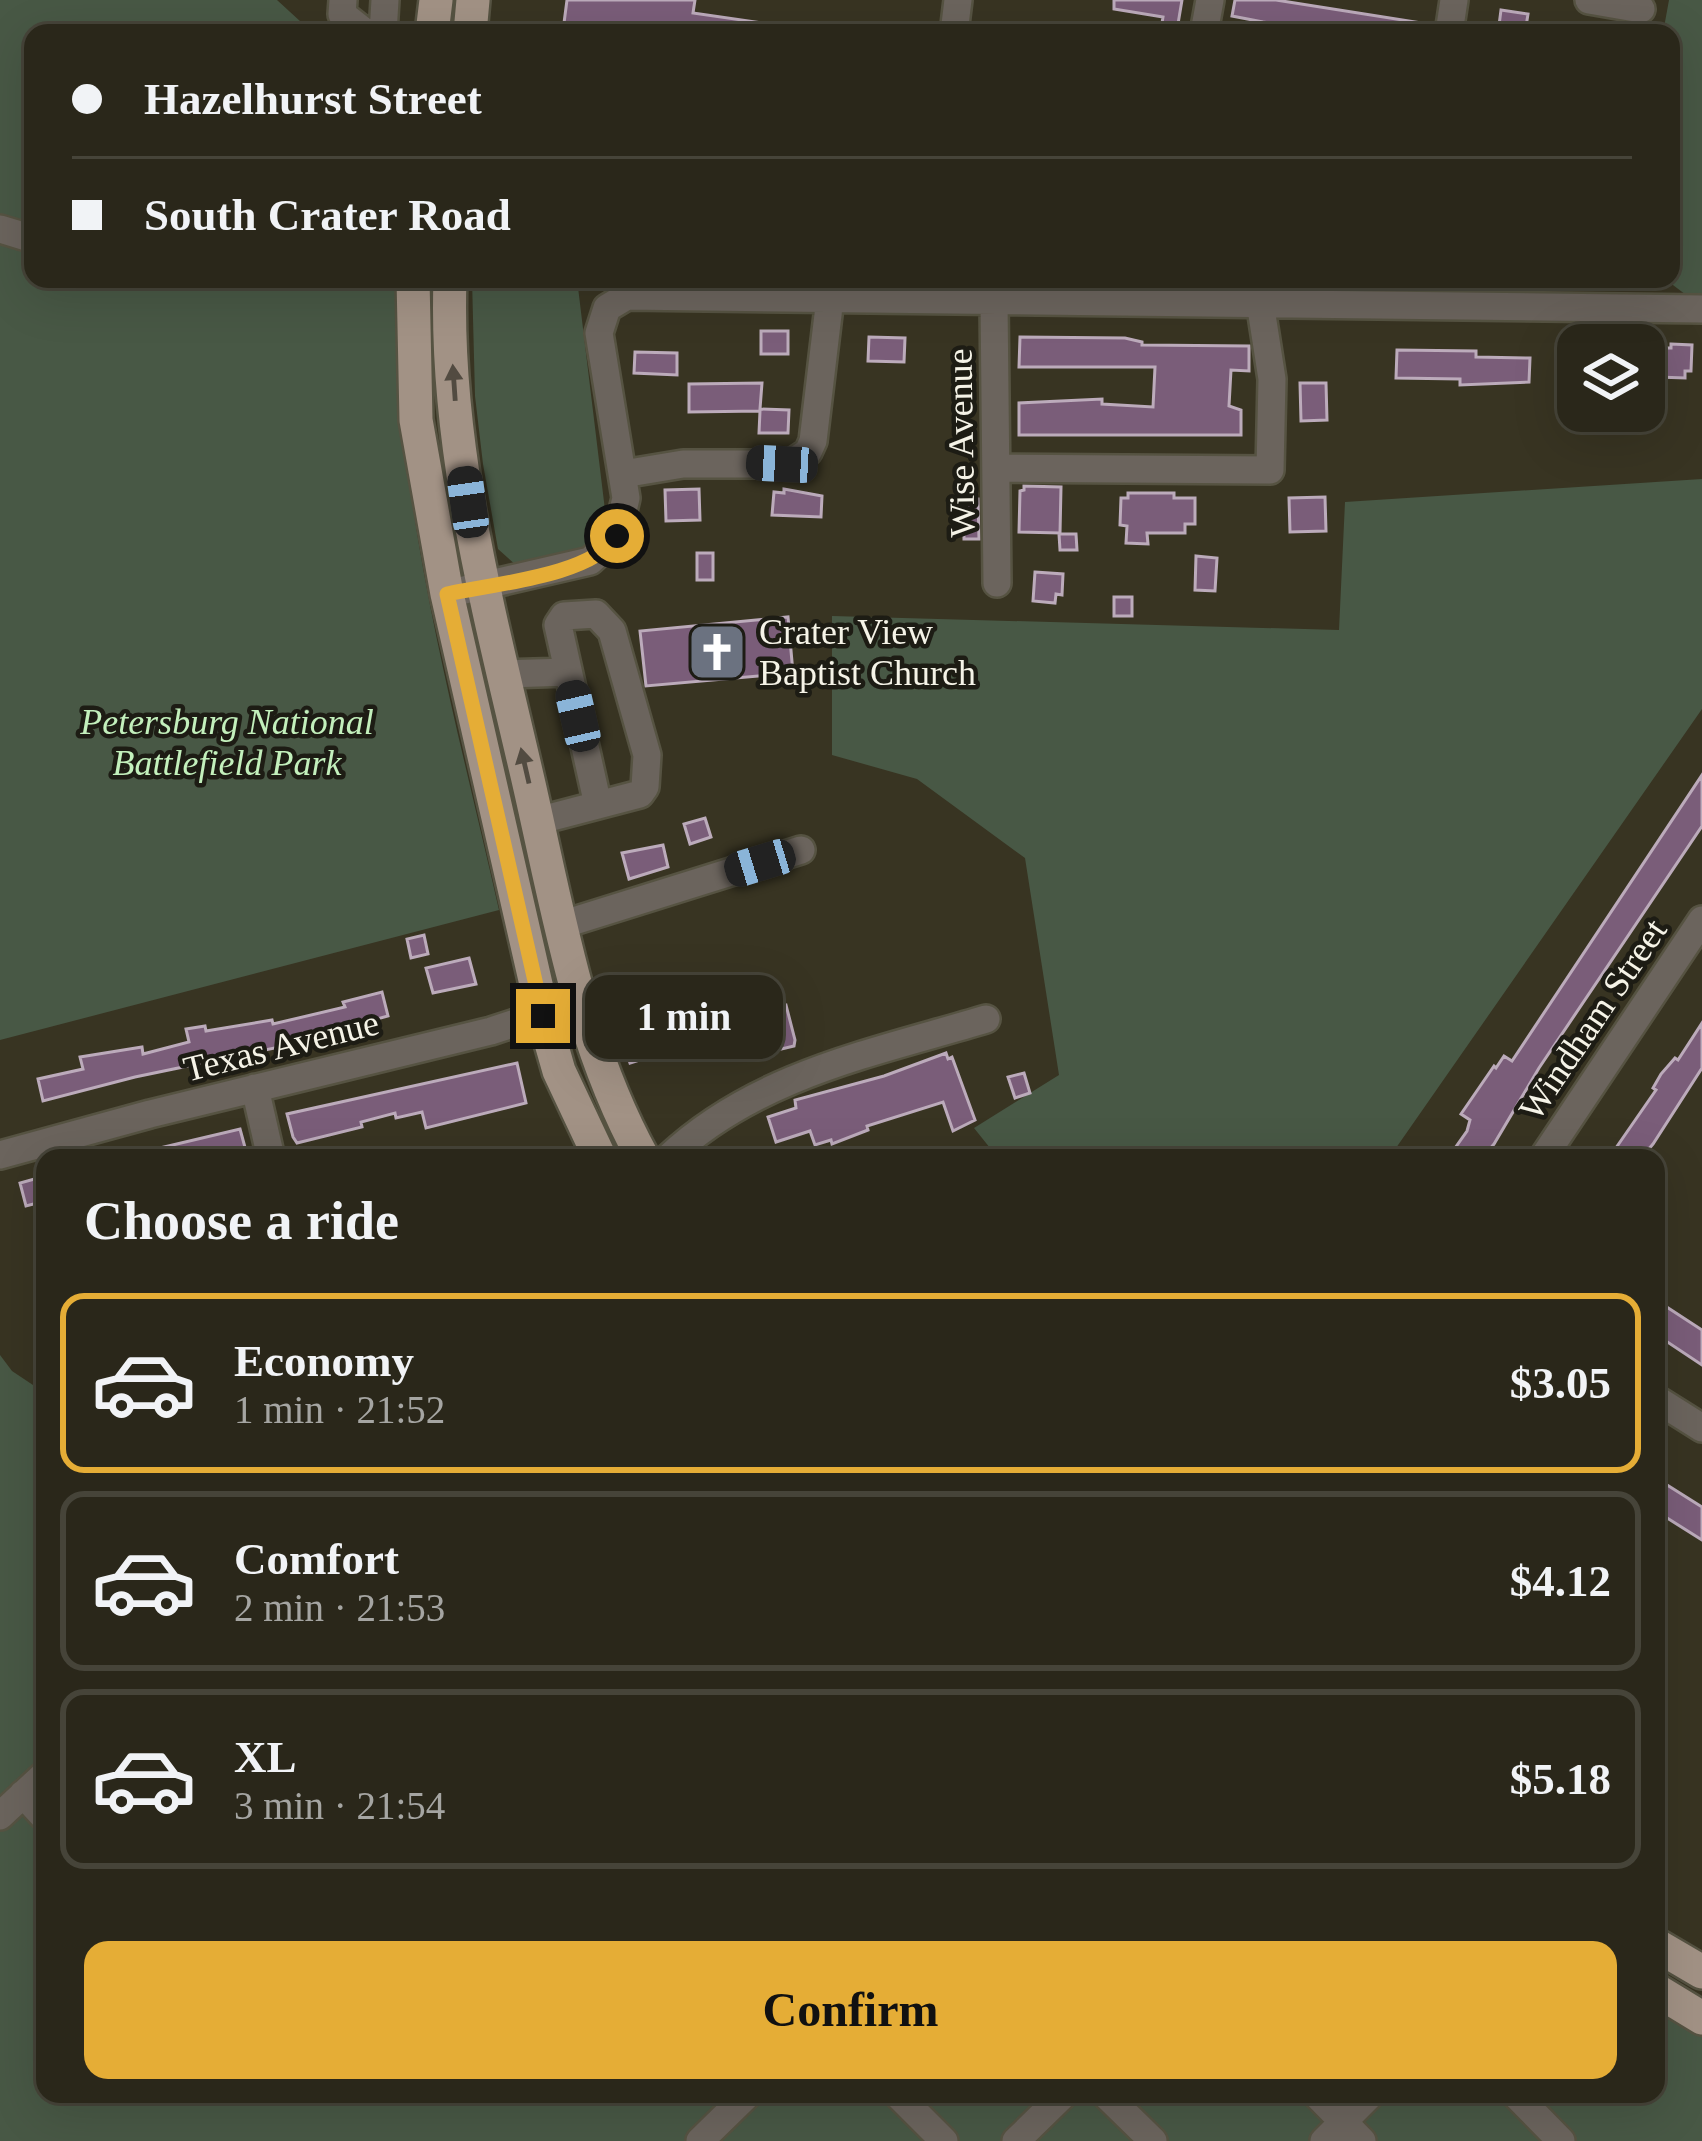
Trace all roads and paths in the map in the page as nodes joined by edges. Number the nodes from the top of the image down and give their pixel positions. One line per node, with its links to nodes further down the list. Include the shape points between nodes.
1 (343, 0): 4 (street, via 342,14)
2 (1589, 0): 3 (street)
3 (1641, 9)
4 (381, 13)
5 (413, 288): 15 (main road, via 416,420)
6 (450, 288): 14 (main road, one-way to 6, via 459,442)
7 (830, 298): 8 (street); 12 (street, via 808,452 790,464 683,464); 12 (street, via 627,296 607,308 598,333)
8 (994, 301): 9 (street); 11 (street, Wise Avenue)
9 (1259, 302): 10 (street); 11 (street, via 1272,379 1270,470)
10 (1702, 309)
11 (996, 468): 13 (street, Wise Avenue)
12 (622, 474): 14 (street, via 624,517 601,555)
13 (997, 584)
14 (485, 586): 15 (street); 17 (main road)
15 (447, 594): 24 (main road)
16 (568, 672): 17 (street); 18 (street); 18 (street, via 558,626 564,616 596,614 612,631 646,755 640,794)
17 (504, 674): 19 (main road, one-way to 17)
18 (598, 805): 19 (street)
19 (537, 821): 22 (main road)
20 (801, 850): 22 (street)
21 (1702, 920): 31 (street, Windham Street)
22 (561, 925): 23 (main road)
23 (579, 1002): 24 (street, Texas Avenue); 29 (main road)
24 (543, 1016): 26 (street, Texas Avenue); 28 (main road)
25 (986, 1019): 30 (street, via 787,1080)
26 (255, 1088): 27 (street); 32 (street, Texas Avenue)
27 (270, 1149)
28 (596, 1149)
29 (638, 1149)
30 (679, 1149)
31 (1549, 1149)
32 (0, 1155)
33 (1665, 1405): 34 (street)
34 (1702, 1428)
35 (36, 1782): 36 (street)
36 (23, 1794): 37 (street); 38 (street)
37 (36, 1808)
38 (0, 1816)
39 (1665, 1950): 40 (main road)
40 (1702, 1972)
41 (1665, 1995): 42 (main road)
42 (1702, 2018)
43 (741, 2103): 50 (street)
44 (906, 2103): 52 (street)
45 (1055, 2103): 53 (street)
46 (1114, 2103): 54 (street)
47 (1322, 2103): 51 (street)
48 (1365, 2103): 51 (street)
49 (1523, 2103): 55 (street)
50 (718, 2135)
51 (1343, 2135)
52 (944, 2141)
53 (1016, 2141)
54 (1153, 2141)
55 (1562, 2141)

